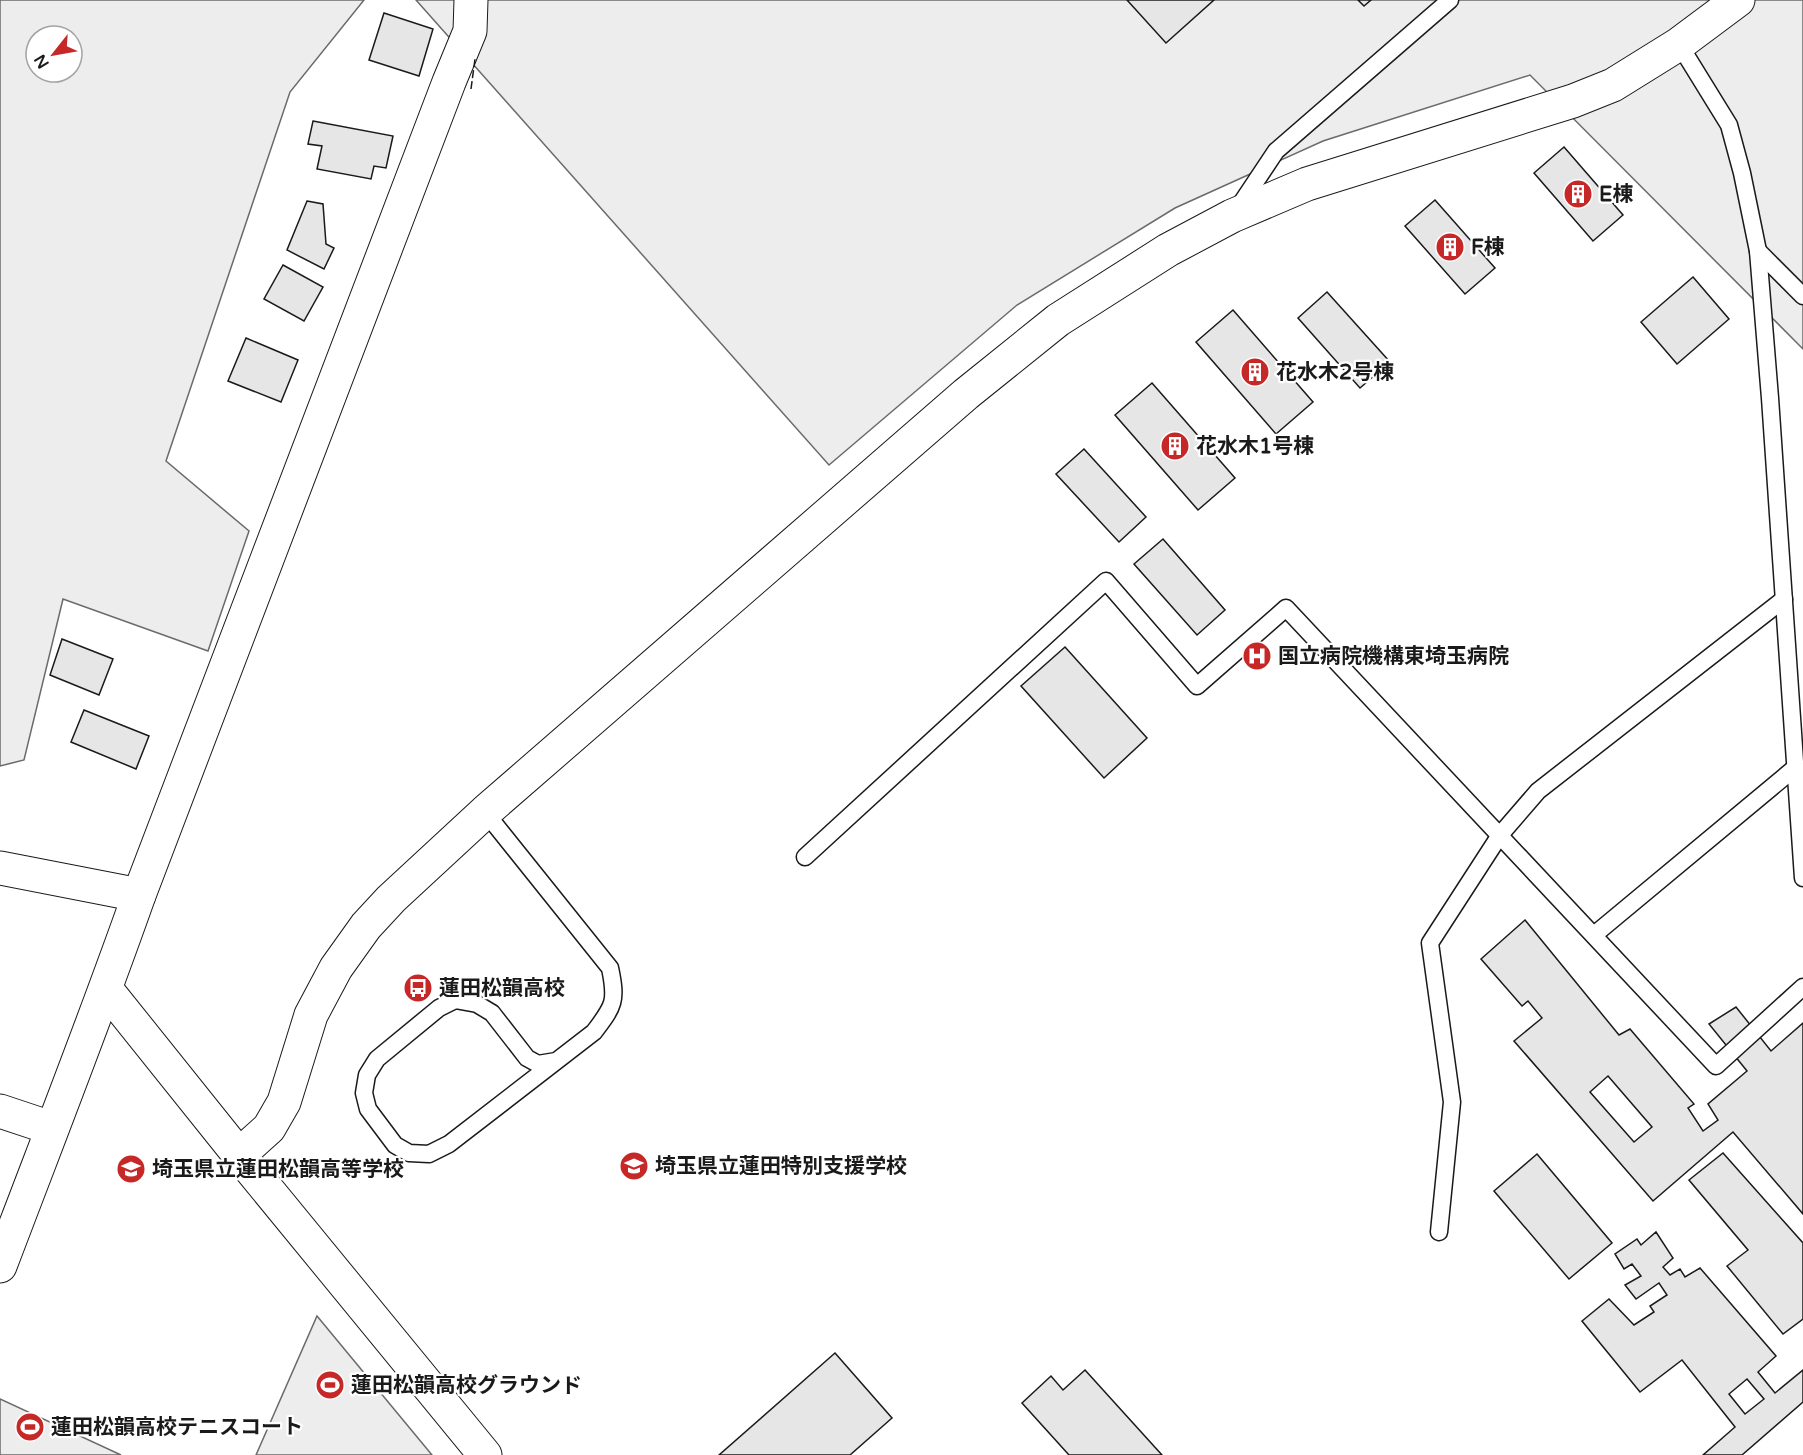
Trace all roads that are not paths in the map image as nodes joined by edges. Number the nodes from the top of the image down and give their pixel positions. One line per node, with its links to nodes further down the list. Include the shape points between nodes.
1 (471, 0): 15 (street, via 470,31)
2 (1450, 0): 5 (lane, via 1276,151)
3 (1738, 0): 4 (street)
4 (1679, 44): 5 (street, via 1613,85 1573,101 1307,184); 6 (lane, via 1728,124)
5 (1232, 216): 10 (street, via 1168,250 1058,320 966,394)
6 (1758, 251): 7 (lane); 8 (lane)
7 (1803, 296)
8 (1784, 599): 9 (lane); 11 (lane, via 1539,791)
9 (1796, 767): 14 (lane); 16 (lane)
10 (485, 812): 19 (lane, via 610,968 615,989 610,1012 594,1032); 22 (street, via 366,926 336,968 311,1015 284,1102 269,1128)
11 (1500, 835): 12 (lane, via 1286,608 1197,686 1106,581); 16 (lane); 23 (lane, via 1430,944 1452,1102)
12 (805, 857)
13 (0, 868): 15 (street)
14 (1803, 878)
15 (139, 896): 18 (street)
16 (1594, 935): 17 (lane, via 1716,1066)
17 (1803, 987)
18 (106, 988): 21 (street); 22 (street)
19 (556, 1061): 19 (lane, via 449,1144 429,1154 409,1153 395,1145 368,1109 364,1093 367,1075 377,1059 439,1008 455,1000 477,1004 492,1013 527,1058 538,1064)
20 (0, 1111): 21 (street)
21 (51, 1128): 24 (street)
22 (239, 1155): 25 (street)
23 (1439, 1232)
24 (0, 1266)
25 (485, 1455)

